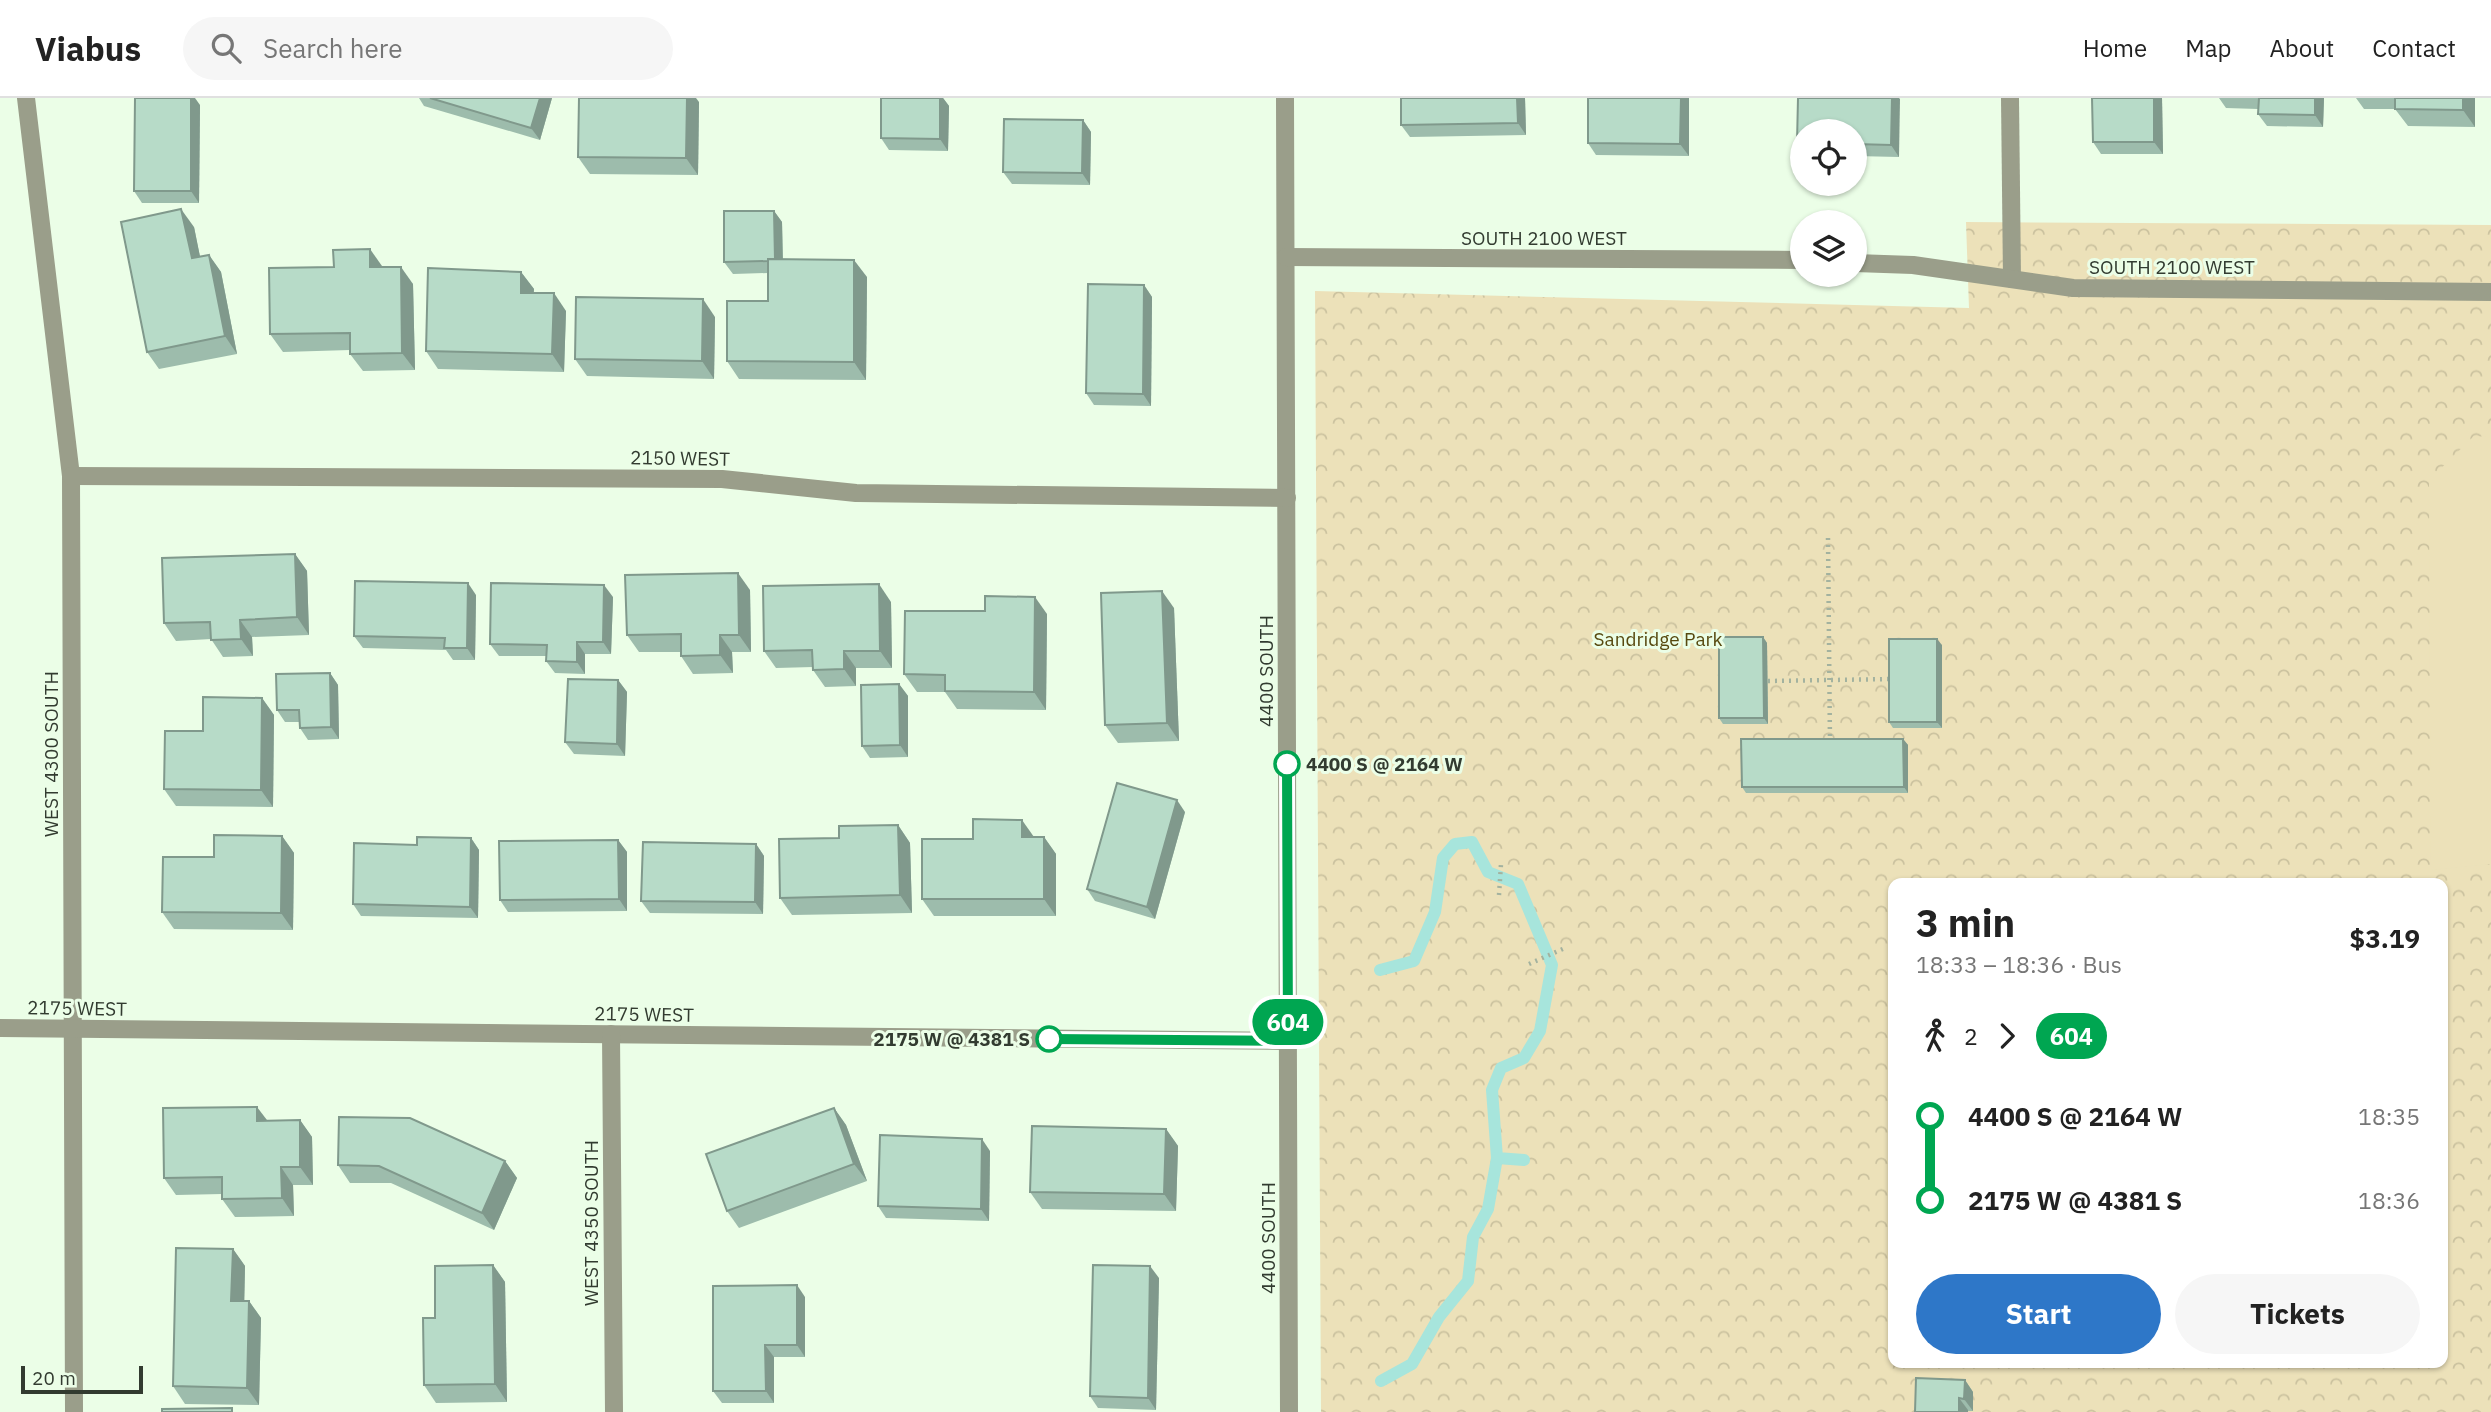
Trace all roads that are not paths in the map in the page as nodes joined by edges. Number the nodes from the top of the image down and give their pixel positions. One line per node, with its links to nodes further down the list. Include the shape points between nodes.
1 (26, 98): 9 (street, WEST 4300 SOUTH)
2 (1285, 98): 4 (street, 4400 SOUTH)
3 (2010, 98): 7 (street)
4 (1286, 257): 5 (street, SOUTH 2100 WEST); 10 (street, 4400 SOUTH)
5 (1790, 260)
6 (1867, 263): 7 (street, SOUTH 2100 WEST)
7 (2011, 279): 8 (street, SOUTH 2100 WEST, via 2073,288)
8 (2491, 292)
9 (71, 476): 10 (street, 2150 WEST, via 722,479 856,493); 12 (street, WEST 4300 SOUTH)
10 (1287, 498): 14 (street, 4400 SOUTH)
11 (0, 1028): 12 (street, 2175 WEST)
12 (72, 1028): 13 (street, 2175 WEST); 15 (street, WEST 4300 SOUTH)
13 (611, 1034): 14 (street, 2175 WEST); 16 (street, WEST 4350 SOUTH)
14 (1288, 1041): 17 (street, 4400 SOUTH)
15 (74, 1412)
16 (614, 1412)
17 (1289, 1412)

